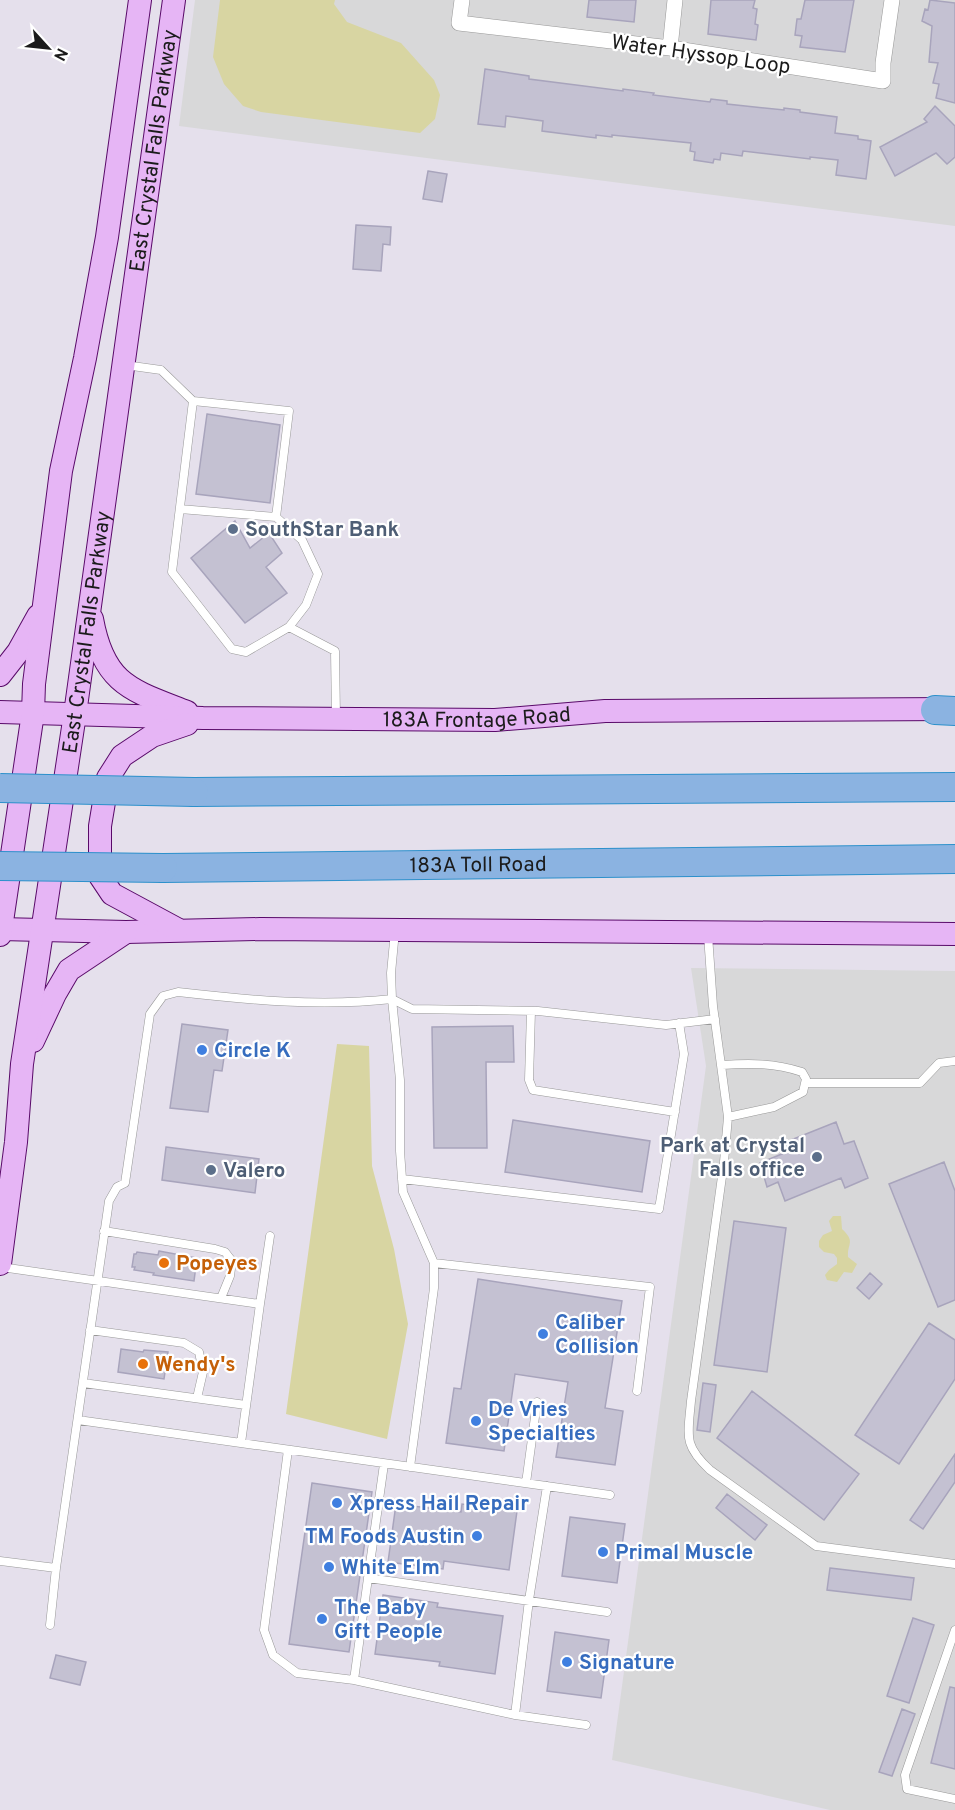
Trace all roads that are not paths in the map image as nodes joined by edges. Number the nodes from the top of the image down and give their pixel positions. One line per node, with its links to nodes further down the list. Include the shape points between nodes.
1 (140, 0): 7 (main road, East Crystal Falls Parkway, via 107,237)
2 (174, 0): 8 (main road, East Crystal Falls Parkway)
3 (462, 0): 6 (street, Water Hyssop Loop, via 459,23)
4 (675, 0): 6 (street)
5 (892, 0): 6 (street, Water Hyssop Loop, via 883,81)
6 (670, 48)
7 (85, 358): 8 (main road); 13 (main road, East Crystal Falls Parkway, via 61,471)
8 (123, 364): 9 (lane, via 161,370); 12 (main road, East Crystal Falls Parkway)
9 (193, 401): 10 (lane); 11 (lane, via 289,411)
10 (180, 508): 11 (lane); 14 (lane, via 172,572 232,649 246,652)
11 (276, 517): 14 (lane, via 302,540 318,574 306,605)
12 (89, 604): 19 (main road, East Crystal Falls Parkway); 20 (main road, via 96,639 113,674 146,696)
13 (43, 606): 15 (main road, via 18,652); 18 (main road, East Crystal Falls Parkway)
14 (289, 627): 21 (lane, via 335,651)
15 (0, 675)
16 (948, 710): 21 (main road, 183A Frontage Road, via 605,711 495,720)
17 (0, 712): 18 (main road, 183A Frontage Road)
18 (33, 713): 19 (main road, 183A Frontage Road); 28 (main road, East Crystal Falls Parkway)
19 (75, 714): 20 (main road, 183A Frontage Road); 26 (main road, East Crystal Falls Parkway)
20 (203, 718): 21 (main road, 183A Frontage Road); 29 (main road, via 152,735 122,756 108,778 100,826 100,876 112,894)
21 (336, 719)
22 (955, 788): 23 (highway, bridge, via 194,792)
23 (0, 789)
24 (955, 859): 25 (highway, 183A Toll Road, bridge, via 163,868)
25 (0, 866)
26 (41, 930): 28 (main road); 31 (main road); 38 (main road, East Crystal Falls Parkway)
27 (395, 930): 29 (main road); 30 (main road); 33 (lane)
28 (0, 931)
29 (181, 931): 31 (main road)
30 (708, 931): 32 (main road); 35 (lane)
31 (126, 932): 38 (main road, via 69,970)
32 (955, 934)
33 (392, 999): 34 (lane, via 412,1009); 43 (lane, via 400,1080); 44 (lane, via 353,1004 272,1002 178,992 163,996 150,1014 125,1182 109,1201)
34 (531, 1011): 36 (lane, via 666,1025); 41 (lane, via 532,1089)
35 (715, 1019): 36 (lane); 39 (lane)
36 (679, 1023): 41 (lane, via 684,1054)
37 (955, 1061): 40 (lane, via 939,1063 920,1083)
38 (22, 1064): 47 (main road, East Crystal Falls Parkway)
39 (722, 1065): 40 (lane, via 785,1066 802,1072); 42 (lane)
40 (806, 1083): 42 (lane, via 803,1092 774,1107)
41 (675, 1112): 43 (lane, via 659,1209)
42 (728, 1117): 66 (lane, via 691,1401 688,1437 695,1456 816,1546)
43 (402, 1179): 46 (lane, via 403,1192)
44 (104, 1231): 48 (lane); 49 (lane, via 225,1252 232,1261)
45 (270, 1236): 50 (lane)
46 (434, 1263): 53 (lane, via 650,1287); 61 (lane)
47 (0, 1265): 48 (lane)
48 (97, 1281): 49 (lane); 51 (lane)
49 (221, 1298): 50 (lane)
50 (260, 1304): 56 (lane)
51 (90, 1330): 52 (lane); 54 (lane, via 183,1344 199,1352 203,1372)
52 (83, 1383): 54 (lane); 57 (lane)
53 (637, 1391)
54 (198, 1398): 56 (lane)
55 (537, 1402): 62 (lane)
56 (246, 1405): 58 (lane)
57 (78, 1420): 58 (lane); 67 (lane)
58 (241, 1443): 59 (lane)
59 (288, 1450): 60 (lane); 73 (lane, via 264,1630 273,1656 297,1673)
60 (384, 1464): 61 (lane); 68 (lane)
61 (410, 1467): 62 (lane)
62 (526, 1484): 63 (lane)
63 (547, 1486): 64 (lane); 69 (lane)
64 (610, 1496)
65 (0, 1560): 67 (lane)
66 (955, 1564)
67 (56, 1568): 71 (lane)
68 (368, 1578): 69 (lane); 73 (lane)
69 (528, 1600): 70 (lane); 74 (lane)
70 (607, 1612)
71 (50, 1624)
72 (955, 1629): 76 (lane, via 905,1775 907,1789)
73 (354, 1680): 74 (lane)
74 (515, 1715): 75 (lane)
75 (586, 1725)
76 (955, 1799)

